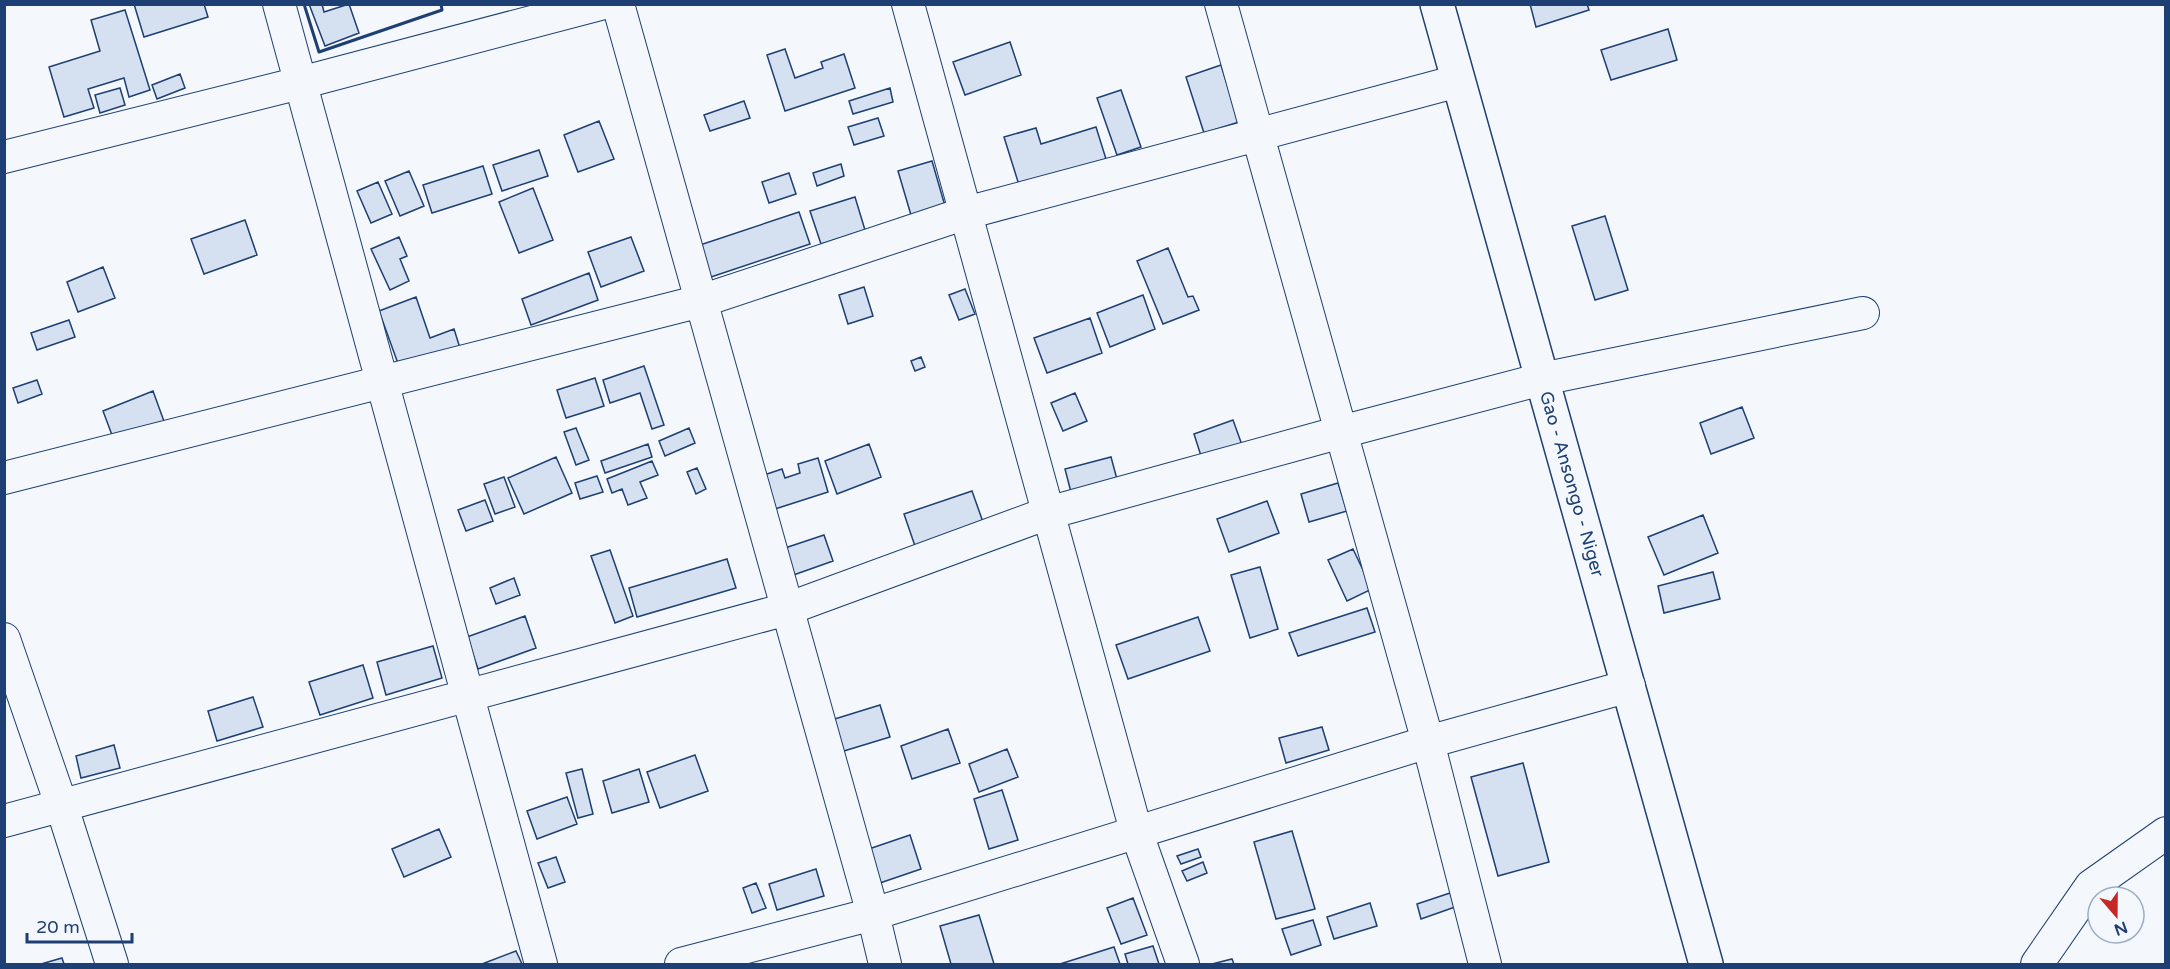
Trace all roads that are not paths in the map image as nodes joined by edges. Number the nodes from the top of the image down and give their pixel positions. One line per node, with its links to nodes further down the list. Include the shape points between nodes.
1 (279, 4): 8 (street)
2 (600, 4): 8 (street)
3 (618, 4): 12 (street)
4 (909, 4): 11 (street)
5 (1221, 4): 9 (street)
6 (1437, 4): 7 (main road, Gao - Ansongo - Niger)
7 (1458, 81): 9 (street); 14 (main road, Gao - Ansongo - Niger)
8 (300, 83): 10 (street); 15 (street)
9 (1258, 135): 11 (street); 16 (street)
10 (4, 157)
11 (966, 213): 12 (street); 18 (street)
12 (701, 301): 15 (street); 19 (street)
13 (1863, 313): 14 (street)
14 (1542, 379): 16 (street); 21 (main road, Gao - Ansongo - Niger)
15 (382, 383): 17 (street); 22 (street)
16 (1341, 432): 18 (street); 23 (street)
17 (4, 478)
18 (1048, 513): 19 (street); 26 (street)
19 (787, 609): 22 (street); 28 (street)
20 (4, 639): 24 (street)
21 (1629, 686): 23 (street); 35 (main road, Gao - Ansongo - Niger)
22 (468, 696): 24 (street); 30 (street)
23 (1428, 742): 26 (street); 34 (street)
24 (62, 807): 25 (street); 29 (street)
25 (4, 821)
26 (1136, 831): 28 (street); 33 (street)
27 (2166, 832): 36 (street, via 2091,886)
28 (873, 914): 31 (street); 32 (street)
29 (112, 964)
30 (541, 964)
31 (681, 964)
32 (885, 964)
33 (1183, 964)
34 (1485, 964)
35 (1706, 964)
36 (2037, 964)

